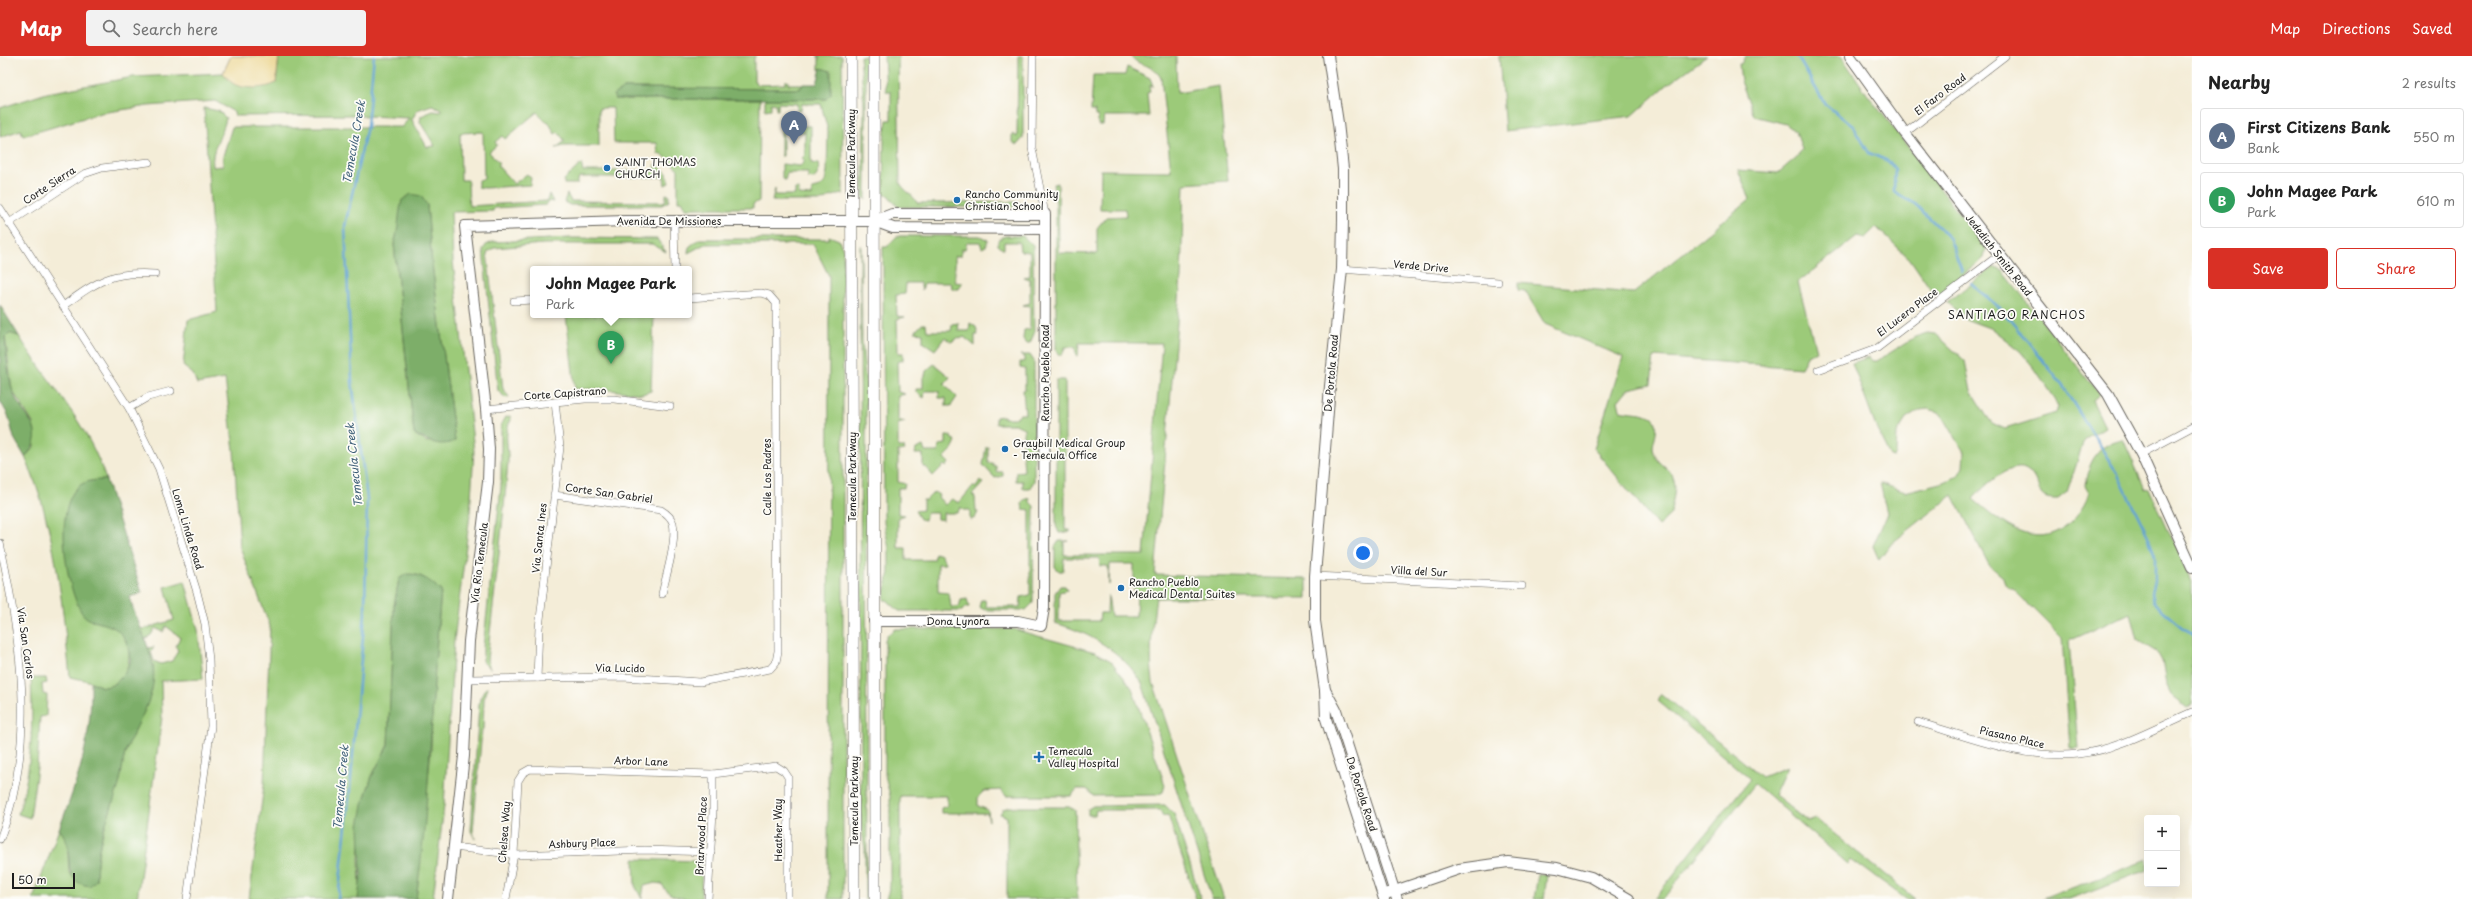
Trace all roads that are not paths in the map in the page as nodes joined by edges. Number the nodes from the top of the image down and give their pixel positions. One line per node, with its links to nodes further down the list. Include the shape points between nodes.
1 (851, 56): 13 (main road, Temecula Parkway)
2 (874, 56): 12 (main road, Temecula Parkway)
3 (1033, 56): 10 (street, via 1032,148)
4 (1328, 56): 19 (street, De Portola Road, via 1343,169)
5 (1850, 56): 7 (street, Jedediah Smith Road)
6 (2005, 56): 7 (street, El Faro Road)
7 (1905, 133): 17 (street, Jedediah Smith Road)
8 (149, 162): 14 (street, Corte Sierra, via 102,168 84,174)
9 (0, 208): 14 (street, Loma Linda Road)
10 (1045, 214): 12 (street, Avenida De Missiones, via 892,214); 16 (street, Rancho Pueblo Road)
11 (674, 221): 13 (street, Avenida De Missiones); 15 (street, Avenida De Missiones); 18 (street)
12 (874, 221): 13 (street, Avenida De Missiones); 16 (street, Avenida De Missiones, via 893,228); 40 (main road, Temecula Parkway)
13 (850, 222): 62 (main road, Temecula Parkway)
14 (9, 223): 25 (street, Loma Linda Road)
15 (465, 226): 31 (street, Via Rio Temecula)
16 (1045, 229): 41 (street, Rancho Pueblo Road, via 1044,608)
17 (1999, 254): 26 (street, El Lucero Place, via 1876,349); 33 (street, Jedediah Smith Road, via 2108,394)
18 (675, 266)
19 (1342, 269): 21 (street, Verde Drive); 37 (street, De Portola Road)
20 (154, 274): 25 (street, via 116,275 94,284)
21 (1498, 282)
22 (692, 298): 42 (street, Calle Los Padres, via 760,293 769,295 776,303 778,651 776,662)
23 (530, 300): 24 (street)
24 (514, 301)
25 (63, 306): 30 (street, Loma Linda Road)
26 (1818, 370)
27 (171, 391): 30 (street, via 148,397)
28 (555, 402): 29 (street, Corte Capistrano, via 614,400); 31 (street, Corte Capistrano); 34 (street, Via Santa Ines, via 560,447)
29 (670, 406)
30 (129, 408): 57 (street, Loma Linda Road, via 159,469 197,592 209,660 211,726)
31 (486, 409): 44 (street, Via Rio Temecula, via 488,482 469,641)
32 (2192, 427): 33 (street)
33 (2141, 454): 36 (street, Jedediah Smith Road)
34 (554, 495): 39 (street, Corte San Gabriel, via 661,510 668,514 673,522 674,533); 43 (street, Via Santa Ines, via 539,628)
35 (0, 543): 51 (street, Via San Carlos, via 20,669 23,706 21,748)
36 (2192, 567)
37 (1315, 576): 38 (street, Villa del Sur); 45 (street, De Portola Road, via 1315,621)
38 (1522, 586)
39 (662, 594)
40 (874, 621): 41 (street, Dona Lynora, via 1018,621); 63 (main road, Temecula Parkway)
41 (1041, 626)
42 (770, 668): 43 (street, Via Lucido, via 700,682 624,676)
43 (537, 678): 44 (street, Via Lucido)
44 (467, 679): 52 (street, Via Rio Temecula, via 464,756)
45 (1325, 690): 55 (street, De Portola Road, via 1336,710); 56 (street, De Portola Road, via 1326,719)
46 (2192, 712): 47 (street, Piasano Place, via 2121,744 2079,754 2041,755)
47 (1918, 722)
48 (776, 766): 49 (street, Arbor Lane); 61 (street, Heather Way, via 788,777)
49 (713, 774): 50 (street, Arbor Lane, via 530,769 523,773); 53 (street, Briarwood Place)
50 (517, 789): 54 (street, Chelsea Way)
51 (0, 839)
52 (454, 847): 54 (street, Ashbury Place); 58 (street, Via Rio Temecula)
53 (711, 852): 54 (street, Ashbury Place, via 645,850); 60 (street, Briarwood Place)
54 (514, 854): 59 (street, Chelsea Way)
55 (1396, 895): 56 (street); 64 (street, via 1459,869 1508,862 1557,868 1591,878)
56 (1384, 897)
57 (187, 899)
58 (448, 899)
59 (506, 899)
60 (708, 899)
61 (788, 899)
62 (854, 899)
63 (875, 899)
64 (1628, 899)

